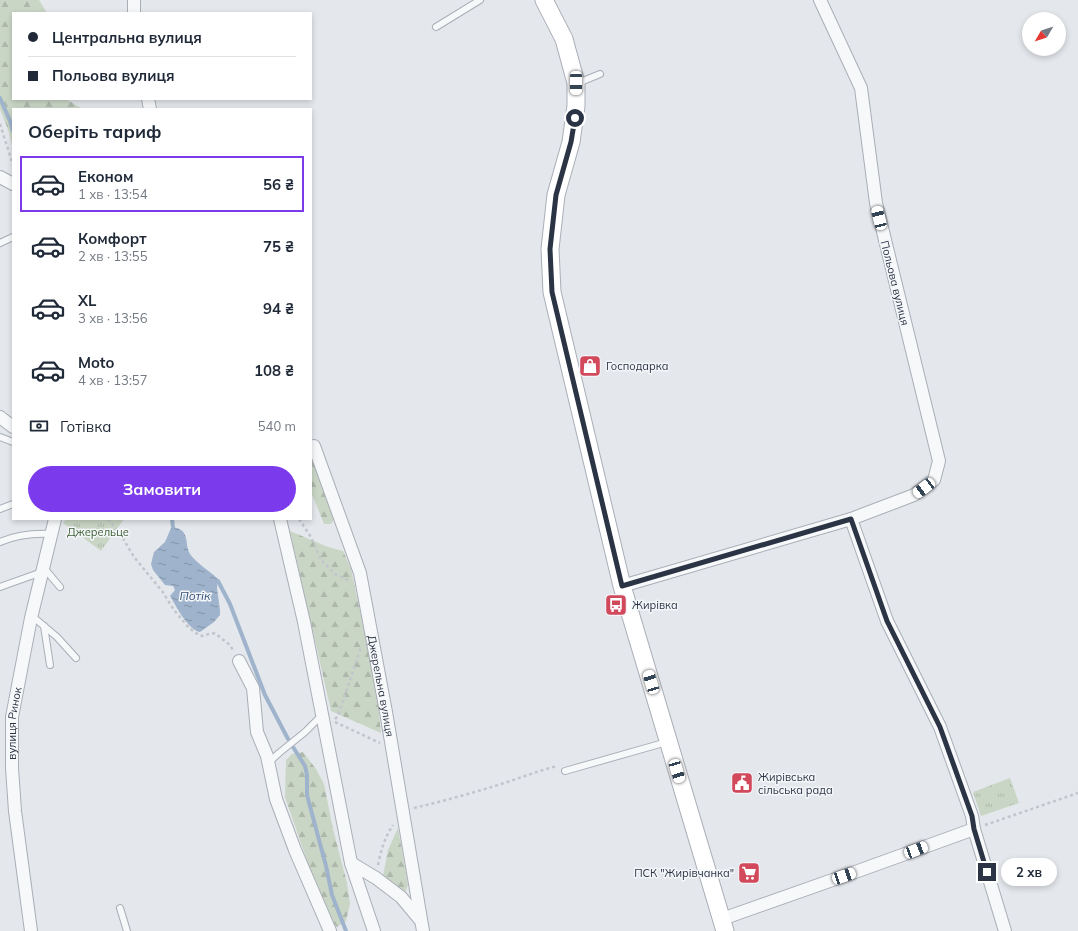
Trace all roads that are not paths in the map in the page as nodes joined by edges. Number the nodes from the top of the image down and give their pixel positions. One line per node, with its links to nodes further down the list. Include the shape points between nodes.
1 (134, 0): 5 (street)
2 (480, 0): 6 (lane)
3 (544, 0): 8 (street, via 564,40)
4 (820, 0): 20 (street, Польова вулиця, via 861,88 876,203 939,461 934,480 914,495)
5 (134, 12)
6 (436, 27)
7 (600, 74): 8 (lane)
8 (576, 83): 26 (street, via 571,142 556,195 550,249 552,292)
9 (0, 177): 10 (street)
10 (12, 183)
11 (12, 237): 12 (lane)
12 (0, 242)
13 (0, 417): 14 (street)
14 (12, 426)
15 (0, 437): 16 (lane)
16 (12, 442)
17 (314, 446): 42 (street, Джерельна вулиця, via 360,573)
18 (12, 504): 19 (lane)
19 (0, 509)
20 (851, 519): 26 (street, Польова вулиця); 38 (street, via 887,621 940,727 972,816)
21 (55, 520): 23 (street, вулиця Ринок)
22 (280, 520): 34 (street)
23 (52, 534): 24 (lane, via 39,533); 25 (street, вулиця Ринок)
24 (0, 542)
25 (43, 570): 27 (lane); 28 (lane); 29 (street, вулиця Ринок)
26 (622, 586): 35 (street)
27 (0, 587)
28 (60, 587)
29 (32, 616): 30 (lane); 43 (street, вулиця Ринок, via 12,717 12,768)
30 (44, 626): 31 (lane); 33 (lane)
31 (76, 658)
32 (238, 661): 36 (street, via 253,688 257,732)
33 (50, 664)
34 (322, 715): 36 (lane); 39 (street)
35 (668, 742): 37 (lane); 41 (street)
36 (268, 763): 45 (street, via 276,799)
37 (565, 770)
38 (974, 829): 41 (street, via 858,871); 47 (street)
39 (351, 863): 42 (street, via 401,897); 46 (street)
40 (120, 908): 44 (lane)
41 (724, 925)
42 (422, 927)
43 (31, 930)
44 (127, 931)
45 (330, 931)
46 (374, 931)
47 (1005, 931)

